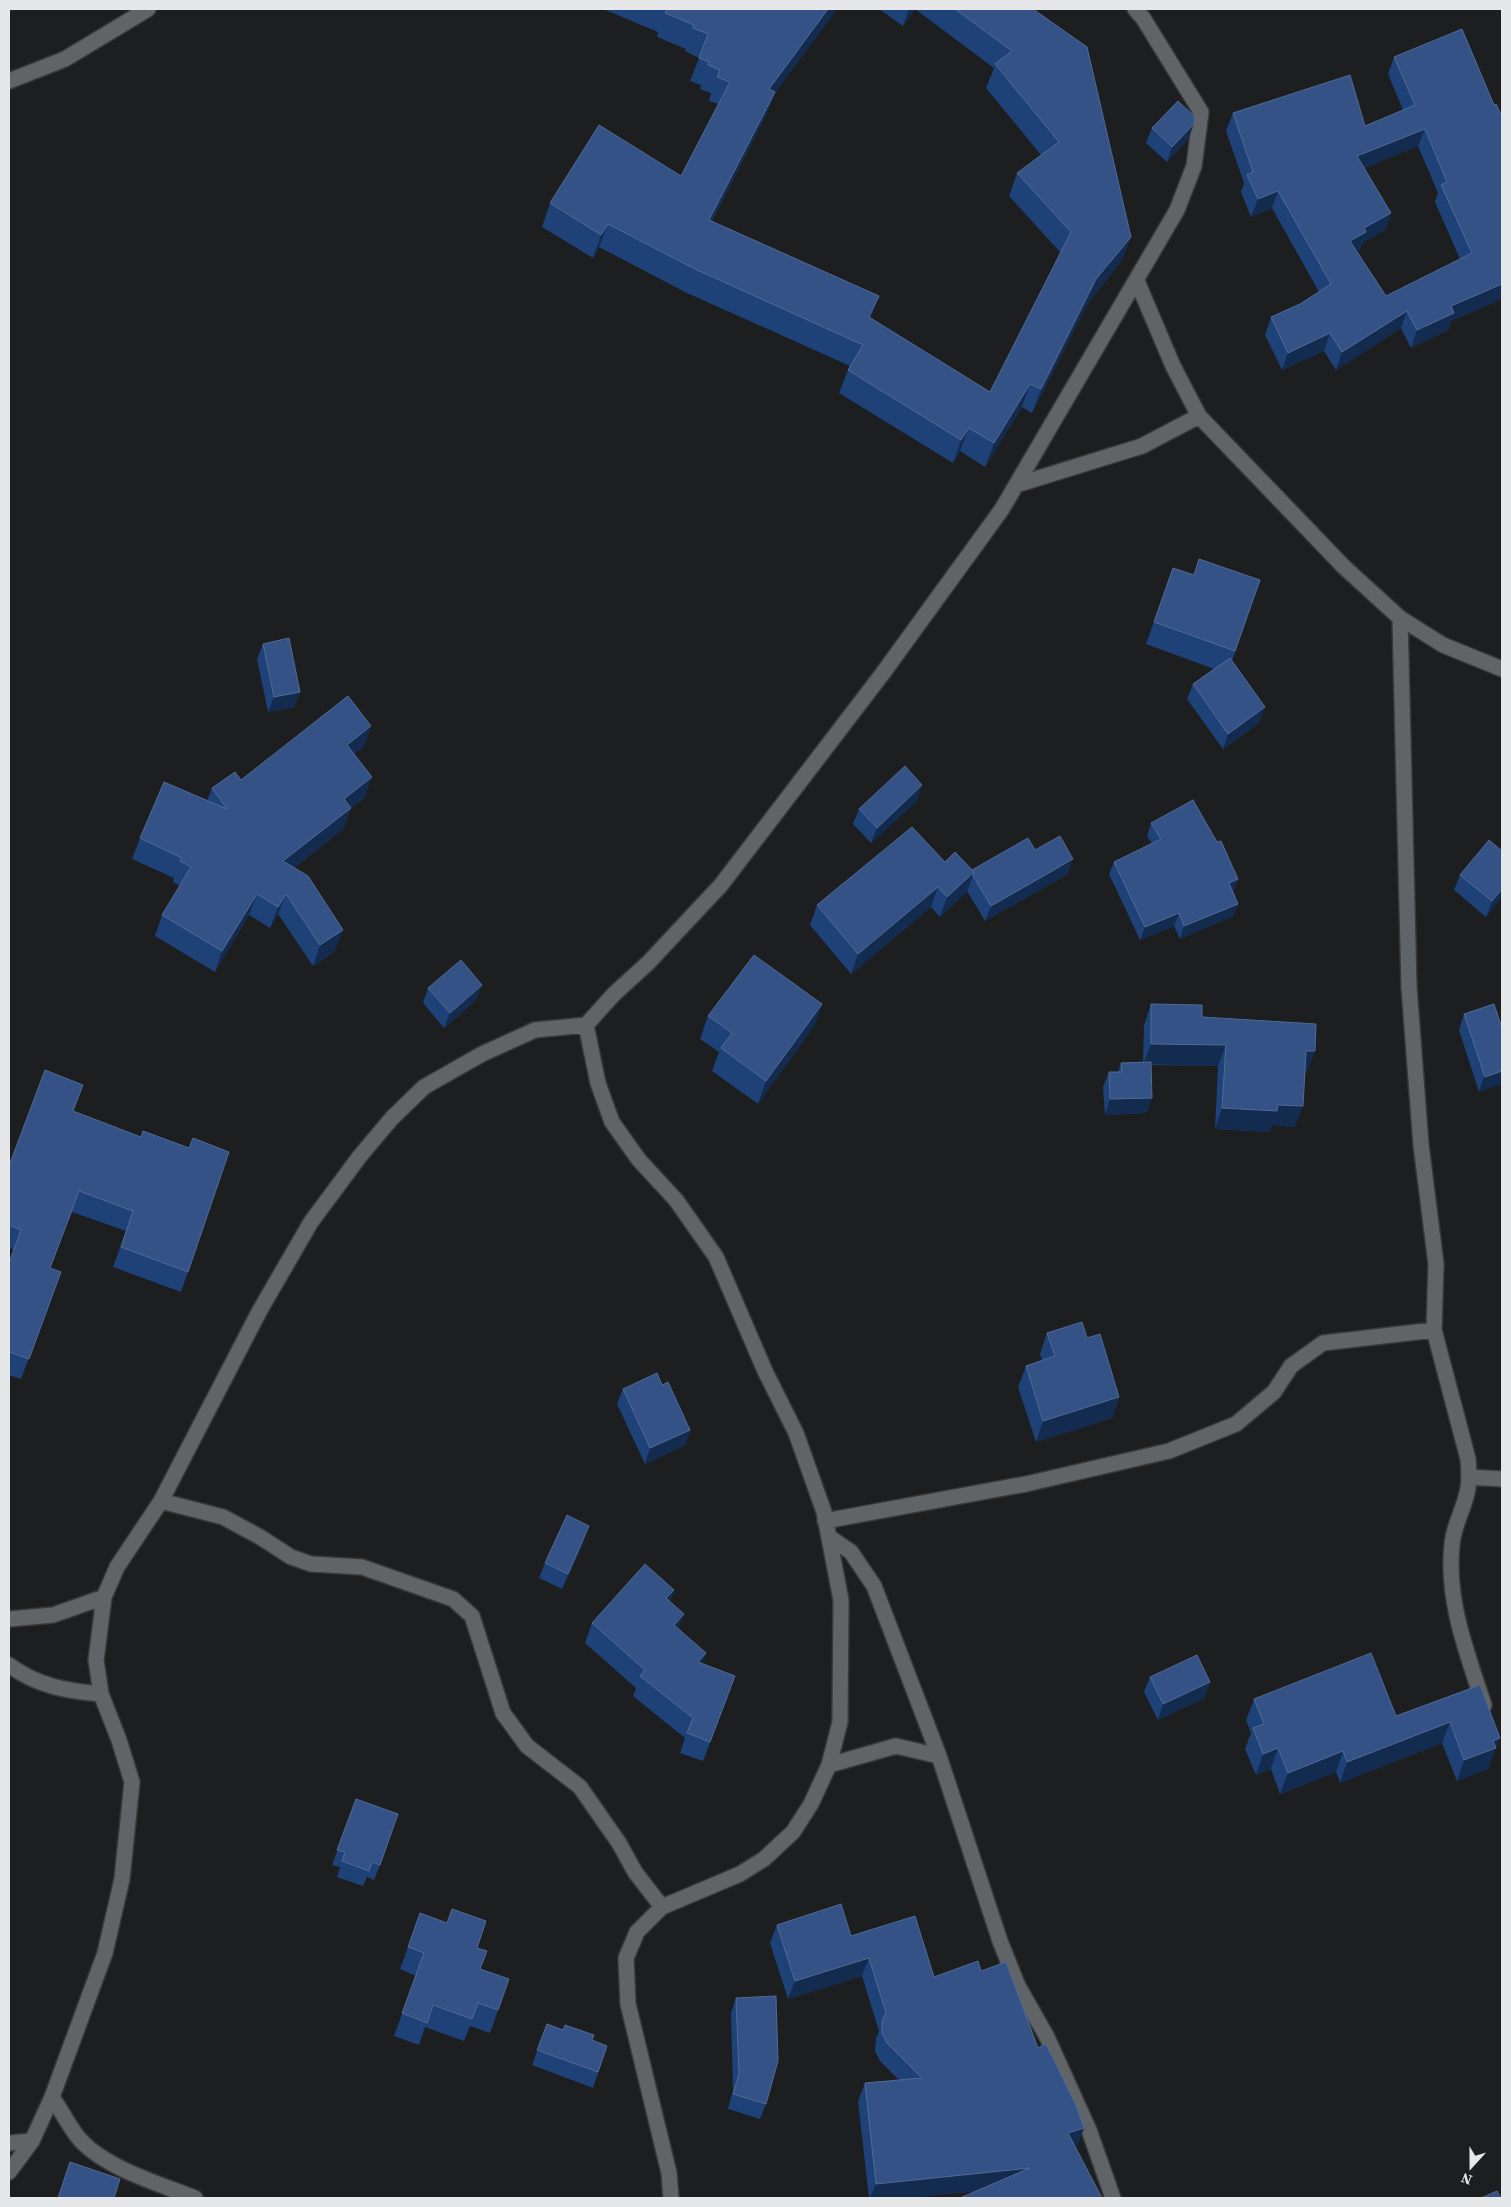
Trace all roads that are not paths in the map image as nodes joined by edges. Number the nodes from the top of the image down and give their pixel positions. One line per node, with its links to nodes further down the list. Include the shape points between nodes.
1 (148, 9): 3 (street, via 65,59)
2 (1135, 9): 4 (street, via 1201,112 1194,166 1178,210)
3 (9, 81)
4 (1136, 280): 5 (street, via 1173,366); 6 (street)
5 (1199, 416): 6 (street, via 1142,446); 7 (street, via 1344,566)
6 (1016, 485): 9 (street, via 883,673 722,885)
7 (1400, 618): 8 (street, via 1443,645); 10 (street, via 1409,986 1421,1145 1436,1264)
8 (1502, 669)
9 (586, 1025): 13 (street, via 535,1030 482,1054 424,1086 392,1118 311,1222 260,1310); 14 (street, via 598,1083 612,1122 639,1160 676,1200 716,1257 765,1371 796,1433)
10 (1434, 1330): 11 (street, via 1468,1459); 14 (street, via 1323,1344 1291,1366 1274,1392 1236,1424 1169,1451 1026,1484)
11 (1469, 1477): 12 (street); 20 (street, via 1468,1493 1452,1541 1450,1566 1458,1623)
12 (1502, 1480)
13 (161, 1500): 16 (street, via 117,1567); 23 (street, via 223,1517 290,1557 311,1564 362,1567 453,1599 472,1616 503,1713 527,1746 580,1788)
14 (825, 1521): 15 (street)
15 (829, 1537): 21 (street, via 851,1552 874,1586); 22 (street, via 841,1600 842,1636 840,1722)
16 (104, 1597): 17 (street, via 53,1614); 19 (street, via 96,1660)
17 (9, 1619)
18 (9, 1665): 19 (street, via 26,1678 65,1691)
19 (102, 1694): 24 (street, via 132,1782 122,1879 105,1953)
20 (1487, 1715)
21 (939, 1756): 22 (street, via 896,1746); 30 (street, via 1018,1986 1047,2038 1088,2130)
22 (829, 1765): 23 (street, via 811,1804 793,1832 764,1859 740,1874)
23 (662, 1907): 29 (street, via 637,1932 626,1958 628,2004 669,2173)
24 (52, 2097): 25 (street); 28 (street, via 78,2137 98,2154 125,2169)
25 (32, 2141): 26 (street); 27 (street)
26 (9, 2143)
27 (9, 2172)
28 (195, 2198)
29 (671, 2198)
30 (1113, 2198)

